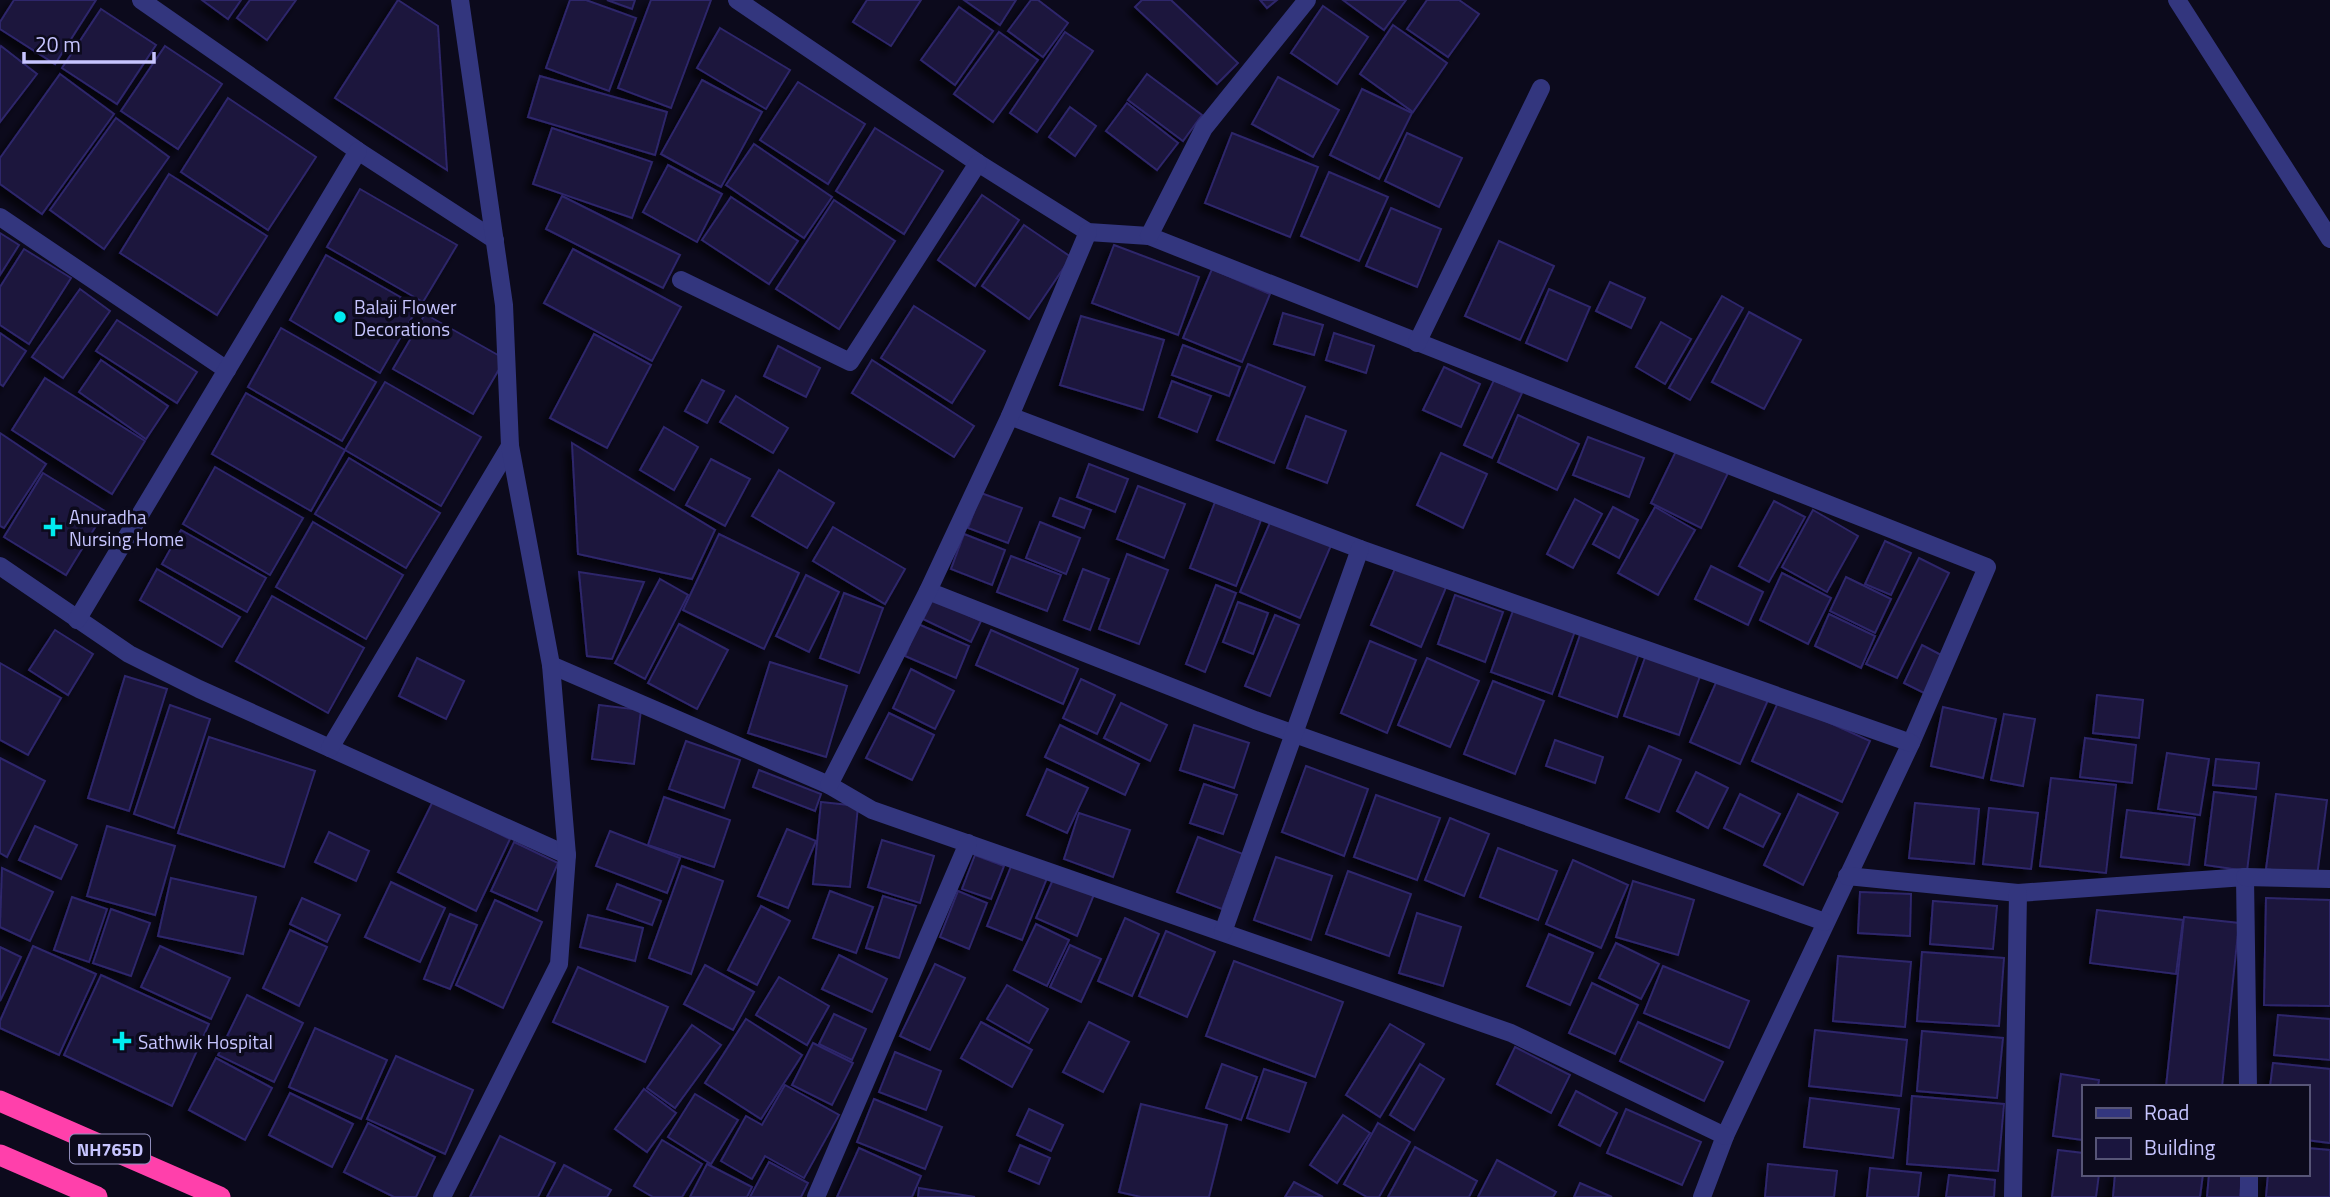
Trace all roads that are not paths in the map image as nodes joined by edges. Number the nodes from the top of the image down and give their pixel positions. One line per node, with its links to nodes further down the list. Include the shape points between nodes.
1 (141, 0): 7 (street)
2 (460, 0): 13 (street)
3 (737, 0): 8 (street)
4 (1307, 0): 11 (street, via 1204,128)
5 (2177, 0): 12 (street)
6 (1541, 89): 15 (street)
7 (358, 151): 13 (street); 16 (street)
8 (978, 163): 10 (street); 14 (street, via 850,362)
9 (0, 217): 16 (street)
10 (1088, 232): 11 (street); 17 (street)
11 (1149, 236): 15 (street)
12 (2330, 239)
13 (495, 240): 18 (street, via 504,305)
14 (681, 280)
15 (1417, 343): 25 (street, via 1987,566)
16 (227, 370): 22 (street)
17 (1010, 416): 19 (street); 21 (street)
18 (510, 446): 23 (street); 26 (street)
19 (1360, 549): 24 (street); 25 (street)
20 (0, 566): 22 (street)
21 (928, 591): 24 (street); 27 (street)
22 (78, 620): 26 (street, via 129,654)
23 (551, 665): 27 (street); 29 (street)
24 (1296, 734): 34 (street); 35 (street)
25 (1911, 743): 30 (street)
26 (330, 748): 29 (street)
27 (829, 785): 28 (street, via 872,810)
28 (968, 843): 35 (street); 44 (street)
29 (566, 855): 43 (street, via 559,964)
30 (1847, 876): 33 (street); 34 (street)
31 (2245, 877): 32 (street); 33 (street); 36 (street)
32 (2330, 879)
33 (2018, 892): 46 (street)
34 (1825, 922): 38 (street)
35 (1223, 932): 38 (street, via 1511,1033)
36 (2248, 1085)
37 (0, 1101): 42 (highway, NH765D)
38 (1725, 1136): 45 (street)
39 (0, 1155): 41 (highway, NH765D)
40 (2249, 1176): 47 (street)
41 (97, 1197)
42 (220, 1197)
43 (442, 1197)
44 (816, 1197)
45 (1702, 1197)
46 (2013, 1197)
47 (2249, 1197)

